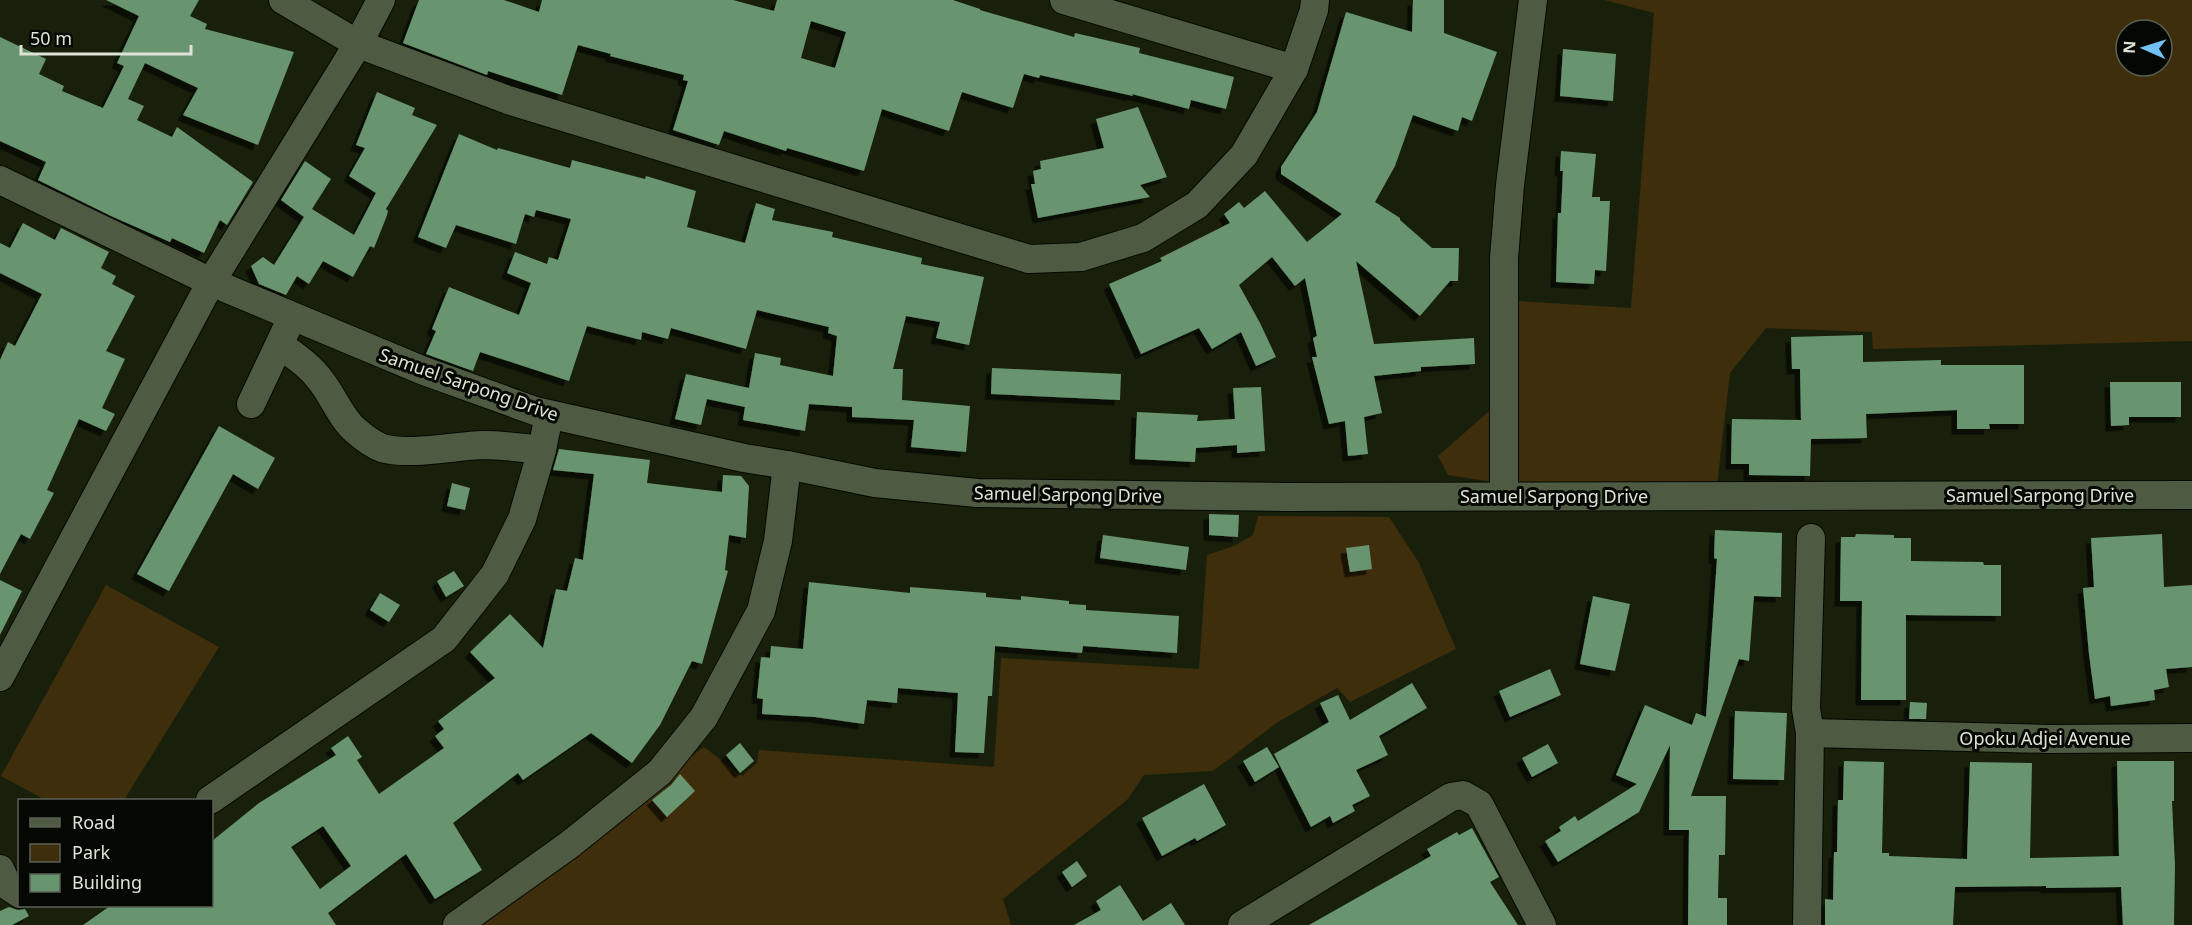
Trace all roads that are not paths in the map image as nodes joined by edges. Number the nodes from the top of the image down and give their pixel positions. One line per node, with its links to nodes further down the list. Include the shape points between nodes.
1 (283, 0): 6 (street)
2 (381, 0): 6 (street)
3 (1064, 0): 7 (street)
4 (1315, 0): 7 (street)
5 (1533, 0): 17 (street, via 1504,258)
6 (358, 44): 7 (street, via 508,100 1029,259 1081,257 1143,238 1197,205 1244,155); 9 (street)
7 (1294, 69)
8 (0, 180): 9 (street, Samuel Sarpong Drive)
9 (211, 282): 10 (street, Samuel Sarpong Drive); 19 (street)
10 (291, 317): 11 (street); 13 (street, Samuel Sarpong Drive, via 424,371)
11 (280, 345): 12 (street); 14 (street, via 321,381 352,428 377,446 396,450 505,446)
12 (251, 404)
13 (549, 415): 14 (street); 15 (street, Samuel Sarpong Drive)
14 (542, 450): 22 (street, via 522,519 495,574 444,639)
15 (787, 465): 17 (street, Samuel Sarpong Drive, via 875,483 977,493); 25 (street, via 778,541 760,611 704,717 660,772 569,845)
16 (2192, 495): 17 (street, Samuel Sarpong Drive)
17 (1503, 496)
18 (1811, 538): 20 (street, via 1806,709)
19 (0, 677)
20 (1810, 733): 21 (street, Opoku Adjei Avenue); 28 (street)
21 (2192, 738)
22 (213, 799)
23 (0, 869): 24 (street, via 8,886)
24 (18, 893)
25 (458, 925)
26 (1242, 925): 27 (street, via 1451,797 1463,795 1479,804)
27 (1542, 925)
28 (1807, 925)

